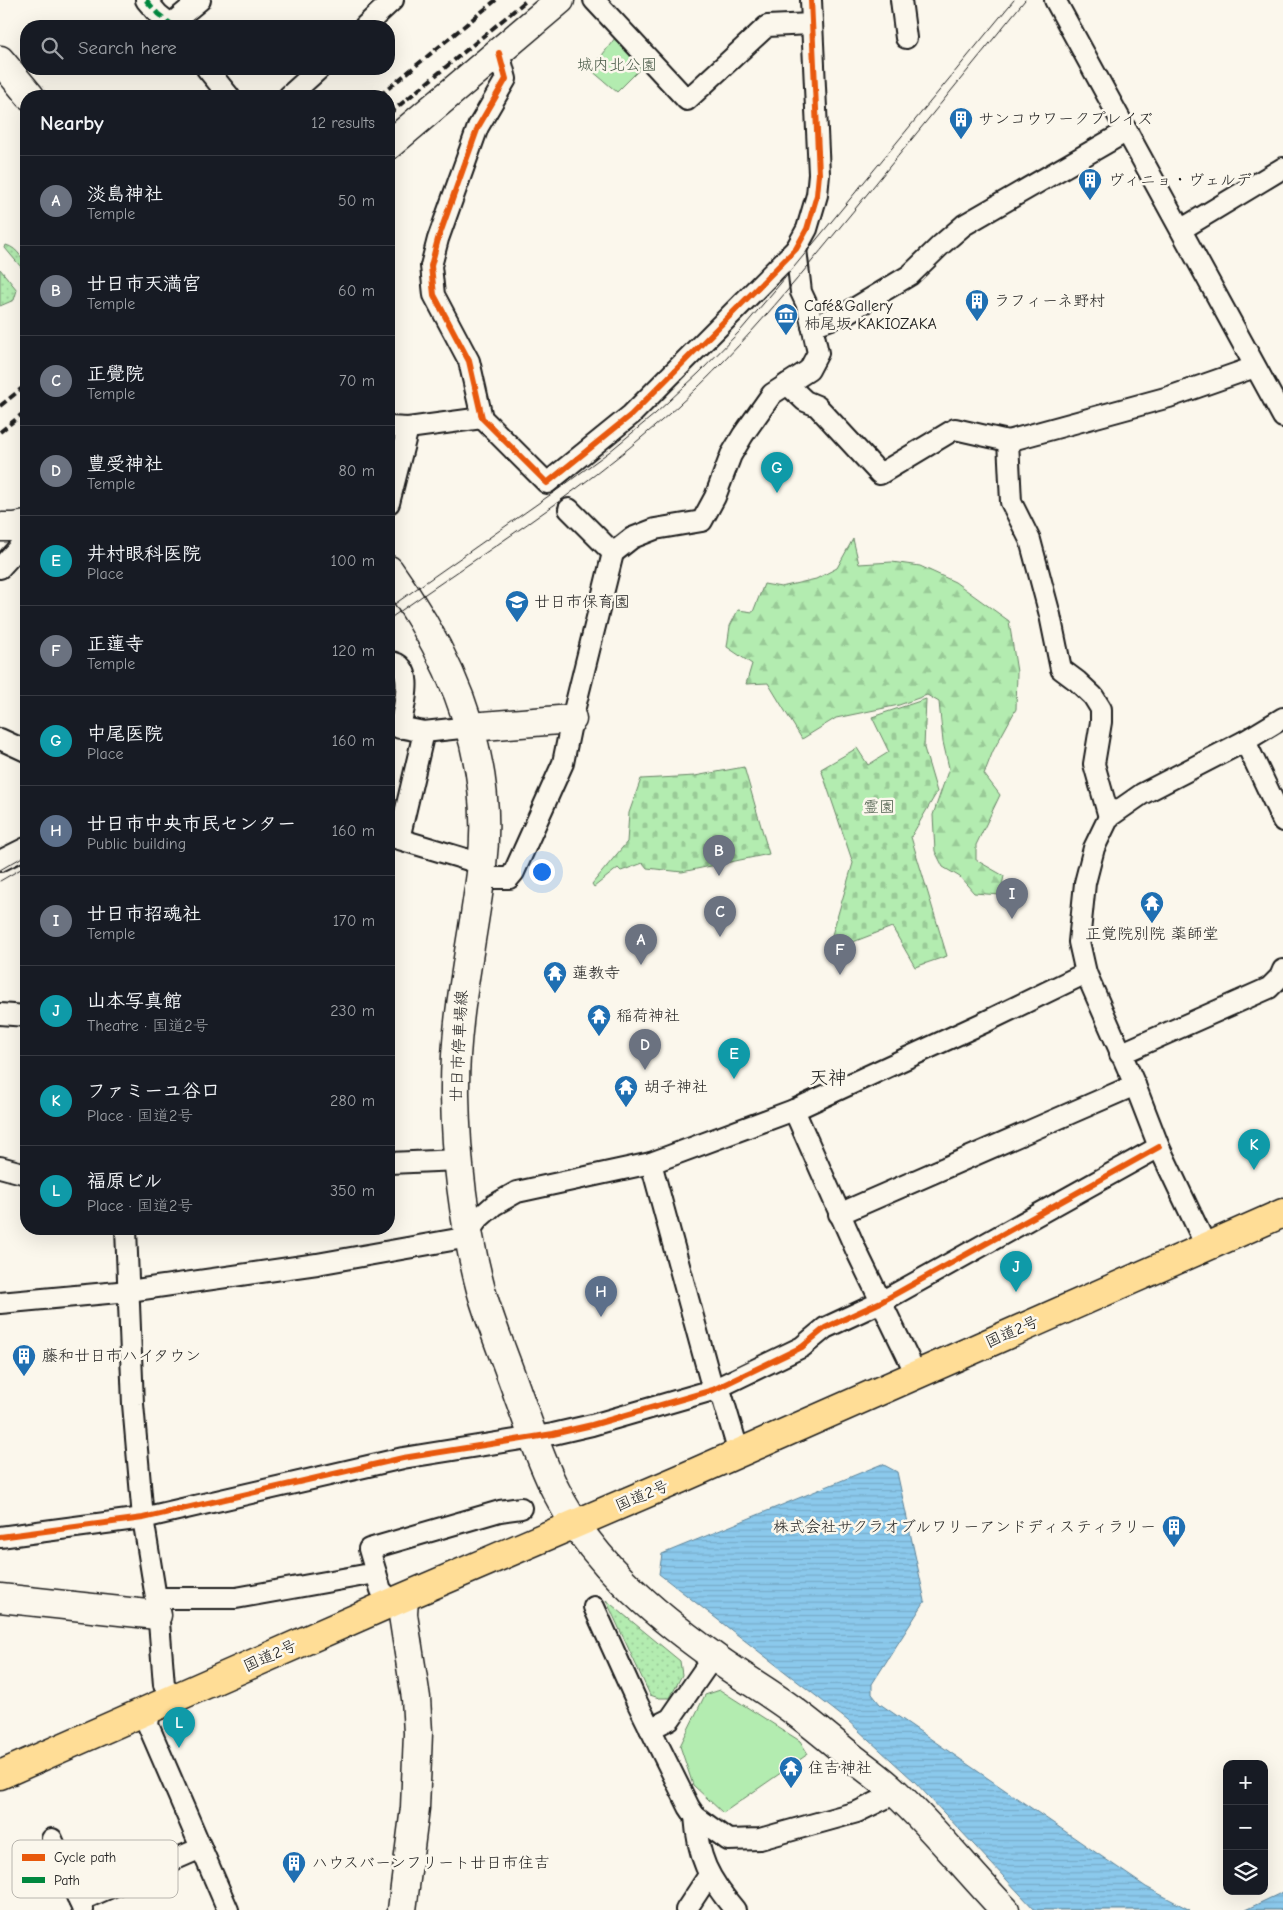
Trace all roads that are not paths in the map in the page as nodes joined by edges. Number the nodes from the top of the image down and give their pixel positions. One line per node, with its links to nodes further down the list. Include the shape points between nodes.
1 (146, 0): 9 (street)
2 (200, 0): 10 (street)
3 (393, 0): 11 (street)
4 (560, 0): 14 (street)
5 (594, 0): 12 (street, via 687,100 767,26)
6 (811, 0): 12 (street)
7 (901, 0): 13 (street)
8 (1055, 0): 21 (street)
9 (166, 20)
10 (178, 20)
11 (371, 20)
12 (812, 24): 25 (street, via 819,174 808,229)
13 (906, 38)
14 (499, 53): 22 (street); 30 (street, via 506,79 478,127 431,266 434,296 469,360)
15 (0, 60): 18 (street)
16 (212, 75): 19 (street)
17 (312, 75): 20 (street)
18 (25, 90)
19 (224, 90)
20 (296, 90)
21 (1127, 132): 24 (street); 26 (street, via 964,225 910,275 845,314)
22 (395, 140)
23 (1283, 168): 24 (street)
24 (1182, 230): 27 (street)
25 (796, 248): 26 (street, via 801,292); 30 (street, via 631,415 547,483)
26 (812, 326): 28 (street, via 818,353 809,370)
27 (1255, 367): 29 (street); 32 (street, via 1169,397)
28 (787, 384): 32 (street, via 805,401 817,406 880,474 955,429); 38 (street, via 772,394 743,435 702,521 655,529 632,538)
29 (1283, 417)
30 (482, 418): 31 (street)
31 (398, 428): 33 (street)
32 (1008, 441): 51 (street, via 1011,502 1030,540 1061,669 1088,691 1101,709 1094,764)
33 (395, 453)
34 (569, 509): 38 (street)
35 (20, 526): 36 (street)
36 (0, 527)
37 (20, 546): 39 (street)
38 (613, 552): 43 (street)
39 (0, 568)
40 (395, 579): 46 (street, 廿日市停車場線, via 433,639 461,698)
41 (395, 662): 44 (street, via 404,668 406,677)
42 (1283, 718): 49 (street)
43 (572, 719): 46 (street); 57 (street, via 563,763 514,872 509,878)
44 (395, 722)
45 (395, 726): 47 (street)
46 (470, 726): 47 (street); 57 (street, 廿日市停車場線, via 483,797)
47 (424, 732): 53 (street)
48 (0, 739): 50 (street)
49 (1245, 741): 51 (street, via 1142,794); 52 (street)
50 (20, 748)
51 (1109, 817): 58 (street, via 1094,848 1085,883 1079,942)
52 (1283, 821)
53 (395, 834)
54 (395, 838): 57 (street)
55 (20, 851): 56 (street)
56 (0, 861)
57 (481, 871): 66 (street, 廿日市停車場線, via 455,1055)
58 (1086, 973): 62 (street); 64 (street)
59 (1282, 976): 62 (street, via 1269,988)
60 (0, 1014): 61 (street)
61 (20, 1016)
62 (1120, 1054): 63 (street)
63 (1135, 1085): 65 (street); 72 (street)
64 (794, 1110): 68 (street); 72 (street)
65 (1159, 1147): 75 (street); 77 (street)
66 (459, 1160): 67 (street); 74 (street, 廿日市停車場線)
67 (395, 1163)
68 (651, 1163): 74 (street, via 517,1192 478,1219); 80 (street)
69 (0, 1167): 70 (street)
70 (20, 1172)
71 (1283, 1213): 75 (highway, 国道2号)
72 (839, 1214): 77 (street)
73 (126, 1235): 76 (street)
74 (469, 1235): 76 (street, via 317,1264); 81 (street, 廿日市停車場線, via 482,1294)
75 (1206, 1246): 79 (highway, 国道2号)
76 (129, 1290): 78 (street); 84 (street, via 133,1404)
77 (881, 1302): 79 (street); 80 (street, via 825,1328 802,1347)
78 (0, 1303)
79 (916, 1374): 82 (highway, 国道2号)
80 (713, 1390): 81 (street, via 592,1426); 82 (street, via 722,1396)
81 (534, 1437): 84 (street, via 403,1458); 85 (street, 廿日市停車場線, via 553,1486)
82 (739, 1453): 85 (highway, 国道2号)
83 (521, 1508): 87 (street, via 369,1549)
84 (143, 1518): 86 (street); 91 (street)
85 (575, 1525): 89 (highway, 国道2号); 92 (street, 廿日市停車場線, via 607,1566)
86 (0, 1537)
87 (376, 1574): 89 (street, via 381,1590); 91 (street, via 236,1598)
88 (0, 1598): 91 (street)
89 (398, 1600): 93 (highway, 国道2号); 105 (street, via 416,1698 418,1733 415,1808)
90 (594, 1606): 95 (street)
91 (156, 1607): 93 (street, via 164,1685)
92 (713, 1657): 95 (street, via 670,1719); 97 (street, 廿日市停車場線, via 796,1712)
93 (175, 1697): 94 (highway, 国道2号)
94 (150, 1710): 96 (highway, 国道2号); 99 (street, via 148,1725)
95 (650, 1728): 98 (street)
96 (0, 1775)
97 (896, 1793): 98 (street, via 857,1812 760,1839 728,1840); 108 (street, 廿日市停車場線)
98 (695, 1816): 101 (street, via 697,1843)
99 (201, 1848): 100 (street); 104 (street)
100 (178, 1859)
101 (708, 1875): 106 (street); 107 (street)
102 (98, 1898): 103 (street)
103 (81, 1906)
104 (228, 1910)
105 (402, 1910)
106 (686, 1910)
107 (735, 1910)
108 (1005, 1910)

